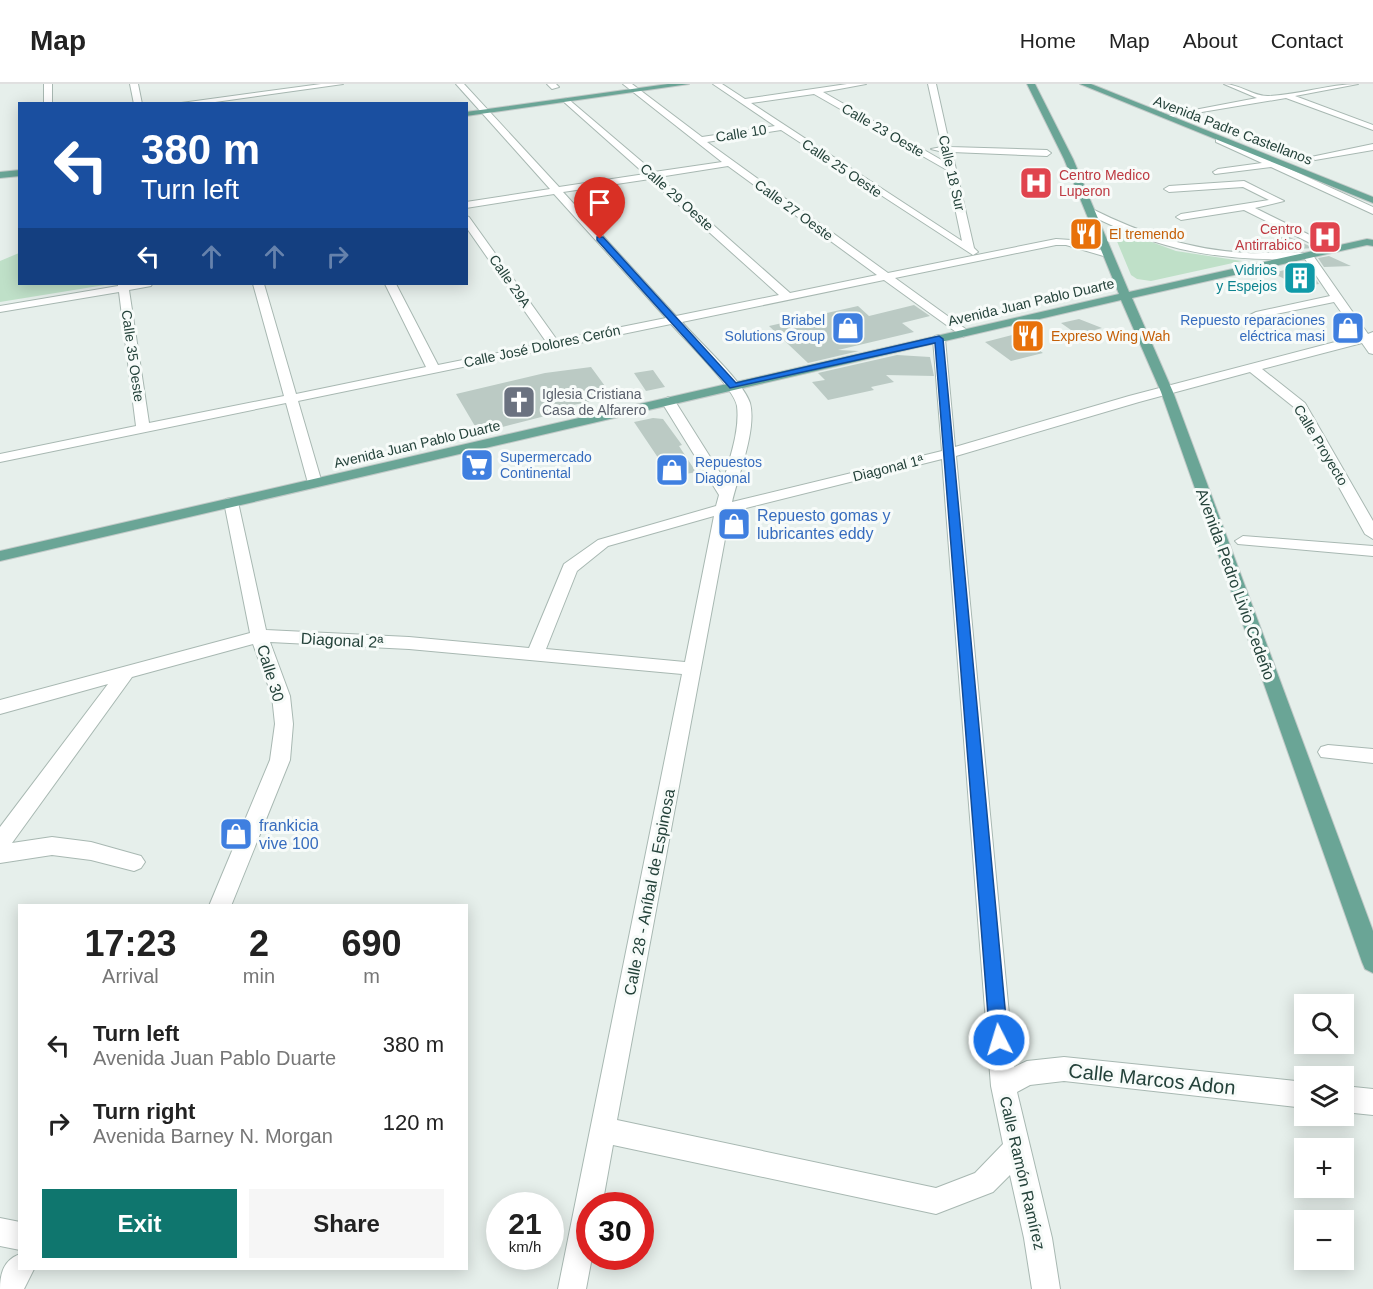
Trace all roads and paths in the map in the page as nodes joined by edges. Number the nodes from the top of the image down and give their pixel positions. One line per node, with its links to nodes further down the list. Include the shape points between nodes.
1 (48, 84): 20 (street)
2 (134, 84): 21 (street)
3 (339, 84): 22 (street, via 294,93)
4 (460, 84): 24 (street)
5 (685, 84): 14 (main road)
6 (717, 84): 23 (street, Calle 25 Oeste)
7 (862, 84): 15 (street, Calle 10)
8 (932, 84): 33 (street, Calle 18 Sur)
9 (1030, 84): 16 (main road, Avenida Pedro Livio Cedeño)
10 (1084, 84): 30 (main road, Avenida Padre Castellanos)
11 (1097, 84): 26 (main road, Avenida Padre Castellanos)
12 (1228, 84): 18 (street)
13 (1354, 84): 17 (street)
14 (631, 87): 19 (main road); 29 (street, Calle 27 Oeste)
15 (814, 91): 23 (street, Calle 10); 32 (street, Calle 23 Oeste)
16 (1040, 91): 49 (main road, Avenida Pedro Livio Cedeño)
17 (1287, 96): 18 (street); 28 (street)
18 (1268, 99): 26 (street)
19 (567, 100): 24 (main road); 41 (street, Calle 29 Oeste)
20 (48, 102)
21 (138, 102)
22 (199, 102)
23 (743, 102): 27 (street, Calle 25 Oeste)
24 (485, 111): 25 (main road); 44 (street)
25 (468, 114)
26 (1172, 115): 45 (main road, Avenida Padre Castellanos)
27 (781, 127): 29 (street, Calle 10); 55 (street, Calle 25 Oeste)
28 (1373, 128)
29 (701, 140): 37 (street, Calle 27 Oeste)
30 (1219, 140): 36 (street)
31 (1373, 147): 35 (street)
32 (914, 148): 33 (street); 38 (street, Calle 23 Oeste)
33 (946, 149): 34 (street); 38 (street, Calle 18 Sur)
34 (1047, 153)
35 (1315, 157)
36 (1272, 162): 39 (street); 46 (main road, Avenida Padre Castellanos); 50 (street)
37 (730, 163): 41 (street); 58 (street, Calle 27 Oeste)
38 (951, 168): 55 (street, Calle 18 Sur)
39 (1218, 172)
40 (18, 173): 42 (main road)
41 (652, 175): 44 (street); 62 (street, Calle 29 Oeste)
42 (0, 176)
43 (1169, 189): 48 (street, via 1244,184 1280,201)
44 (556, 190): 47 (street); 67 (street)
45 (1373, 191)
46 (1373, 200)
47 (468, 205)
48 (1246, 207): 51 (street); 54 (street)
49 (1089, 211): 56 (main road, Avenida Pedro Livio Cedeño); 57 (street, via 1127,231 1177,249 1222,256)
50 (1373, 211)
51 (1181, 217)
52 (468, 222): 71 (street, Calle 29A)
53 (1371, 241): 54 (main road, Avenida Juan Pablo Duarte)
54 (1332, 250): 57 (main road, Avenida Juan Pablo Duarte)
55 (974, 253): 56 (street, Calle José Dolores Cerón, via 1067,242); 58 (street, Calle José Dolores Cerón)
56 (1107, 254): 63 (main road, Avenida Pedro Livio Cedeño)
57 (1308, 256): 63 (main road, Avenida Juan Pablo Duarte); 64 (street)
58 (884, 276): 62 (street, Calle José Dolores Cerón); 68 (street, Calle 27 Oeste)
59 (124, 285): 65 (street); 78 (street, Calle 35 Oeste)
60 (258, 285): 76 (street)
61 (391, 285): 72 (street)
62 (787, 296): 67 (street, Calle José Dolores Cerón)
63 (1125, 296): 68 (main road, Avenida Juan Pablo Duarte); 75 (main road, Avenida Pedro Livio Cedeño)
64 (1337, 298): 66 (street); 70 (street)
65 (0, 309)
66 (1256, 315)
67 (673, 319): 71 (street, Calle José Dolores Cerón); 74 (street)
68 (963, 333): 69 (main road, Avenida Juan Pablo Duarte)
69 (939, 339): 74 (main road, Avenida Juan Pablo Duarte); 79 (street, Calle Ramón Ramírez)
70 (1370, 341): 73 (street, Diagonal 1ª)
71 (554, 344): 72 (street, Calle José Dolores Cerón)
72 (433, 369): 76 (street, Calle José Dolores Cerón)
73 (1254, 369): 75 (street, Diagonal 1ª); 84 (street, Calle Proyecto, via 1300,406)
74 (734, 386): 77 (main road, Avenida Juan Pablo Duarte); 83 (street, Calle 28 - Aníbal de Espinosa, via 744,407 743,426)
75 (1167, 392): 79 (street, Diagonal 1ª); 99 (main road, Avenida Pedro Livio Cedeño)
76 (291, 398): 78 (street, Calle José Dolores Cerón); 81 (street)
77 (668, 402): 81 (main road, Avenida Juan Pablo Duarte); 83 (street)
78 (143, 428): 80 (street, Calle José Dolores Cerón)
79 (947, 454): 83 (street, Diagonal 1ª); 100 (street, Calle Ramón Ramírez)
80 (0, 458)
81 (315, 483): 82 (main road, Avenida Juan Pablo Duarte)
82 (231, 502): 87 (main road, Avenida Juan Pablo Duarte); 88 (street, Calle 30)
83 (724, 502): 89 (street, Diagonal 1ª, via 603,543 585,554 570,568); 90 (street, Calle 28 - Aníbal de Espinosa)
84 (1373, 534)
85 (1244, 541): 86 (street)
86 (1373, 551)
87 (0, 556)
88 (259, 636): 89 (street, Diagonal 2ª, via 409,643); 91 (street, Diagonal 2ª); 98 (street, Calle 30, via 281,696 284,724 279,760)
89 (535, 655): 90 (street, Diagonal 2ª)
90 (692, 669): 104 (street, Calle 28 - Aníbal de Espinosa)
91 (124, 675): 92 (street, Diagonal 2ª); 95 (street)
92 (0, 707)
93 (1328, 752): 94 (street)
94 (1373, 756)
95 (0, 843)
96 (0, 854): 97 (street, via 52,846)
97 (134, 862)
98 (221, 904)
99 (1373, 962)
100 (1003, 1086): 101 (street, Calle Marcos Adon, via 1027,1073 1064,1069); 105 (street, Calle Ramón Ramírez)
101 (1294, 1094)
102 (1354, 1100): 103 (street)
103 (1373, 1102)
104 (603, 1130): 105 (street, via 936,1201 984,1184); 110 (street, Calle 28 - Aníbal de Espinosa)
105 (1016, 1149): 111 (street, Calle Ramón Ramírez, via 1041,1250)
106 (0, 1232): 107 (street)
107 (18, 1236)
108 (19, 1270): 109 (street)
109 (8, 1289)
110 (572, 1289)
111 (1046, 1289)

